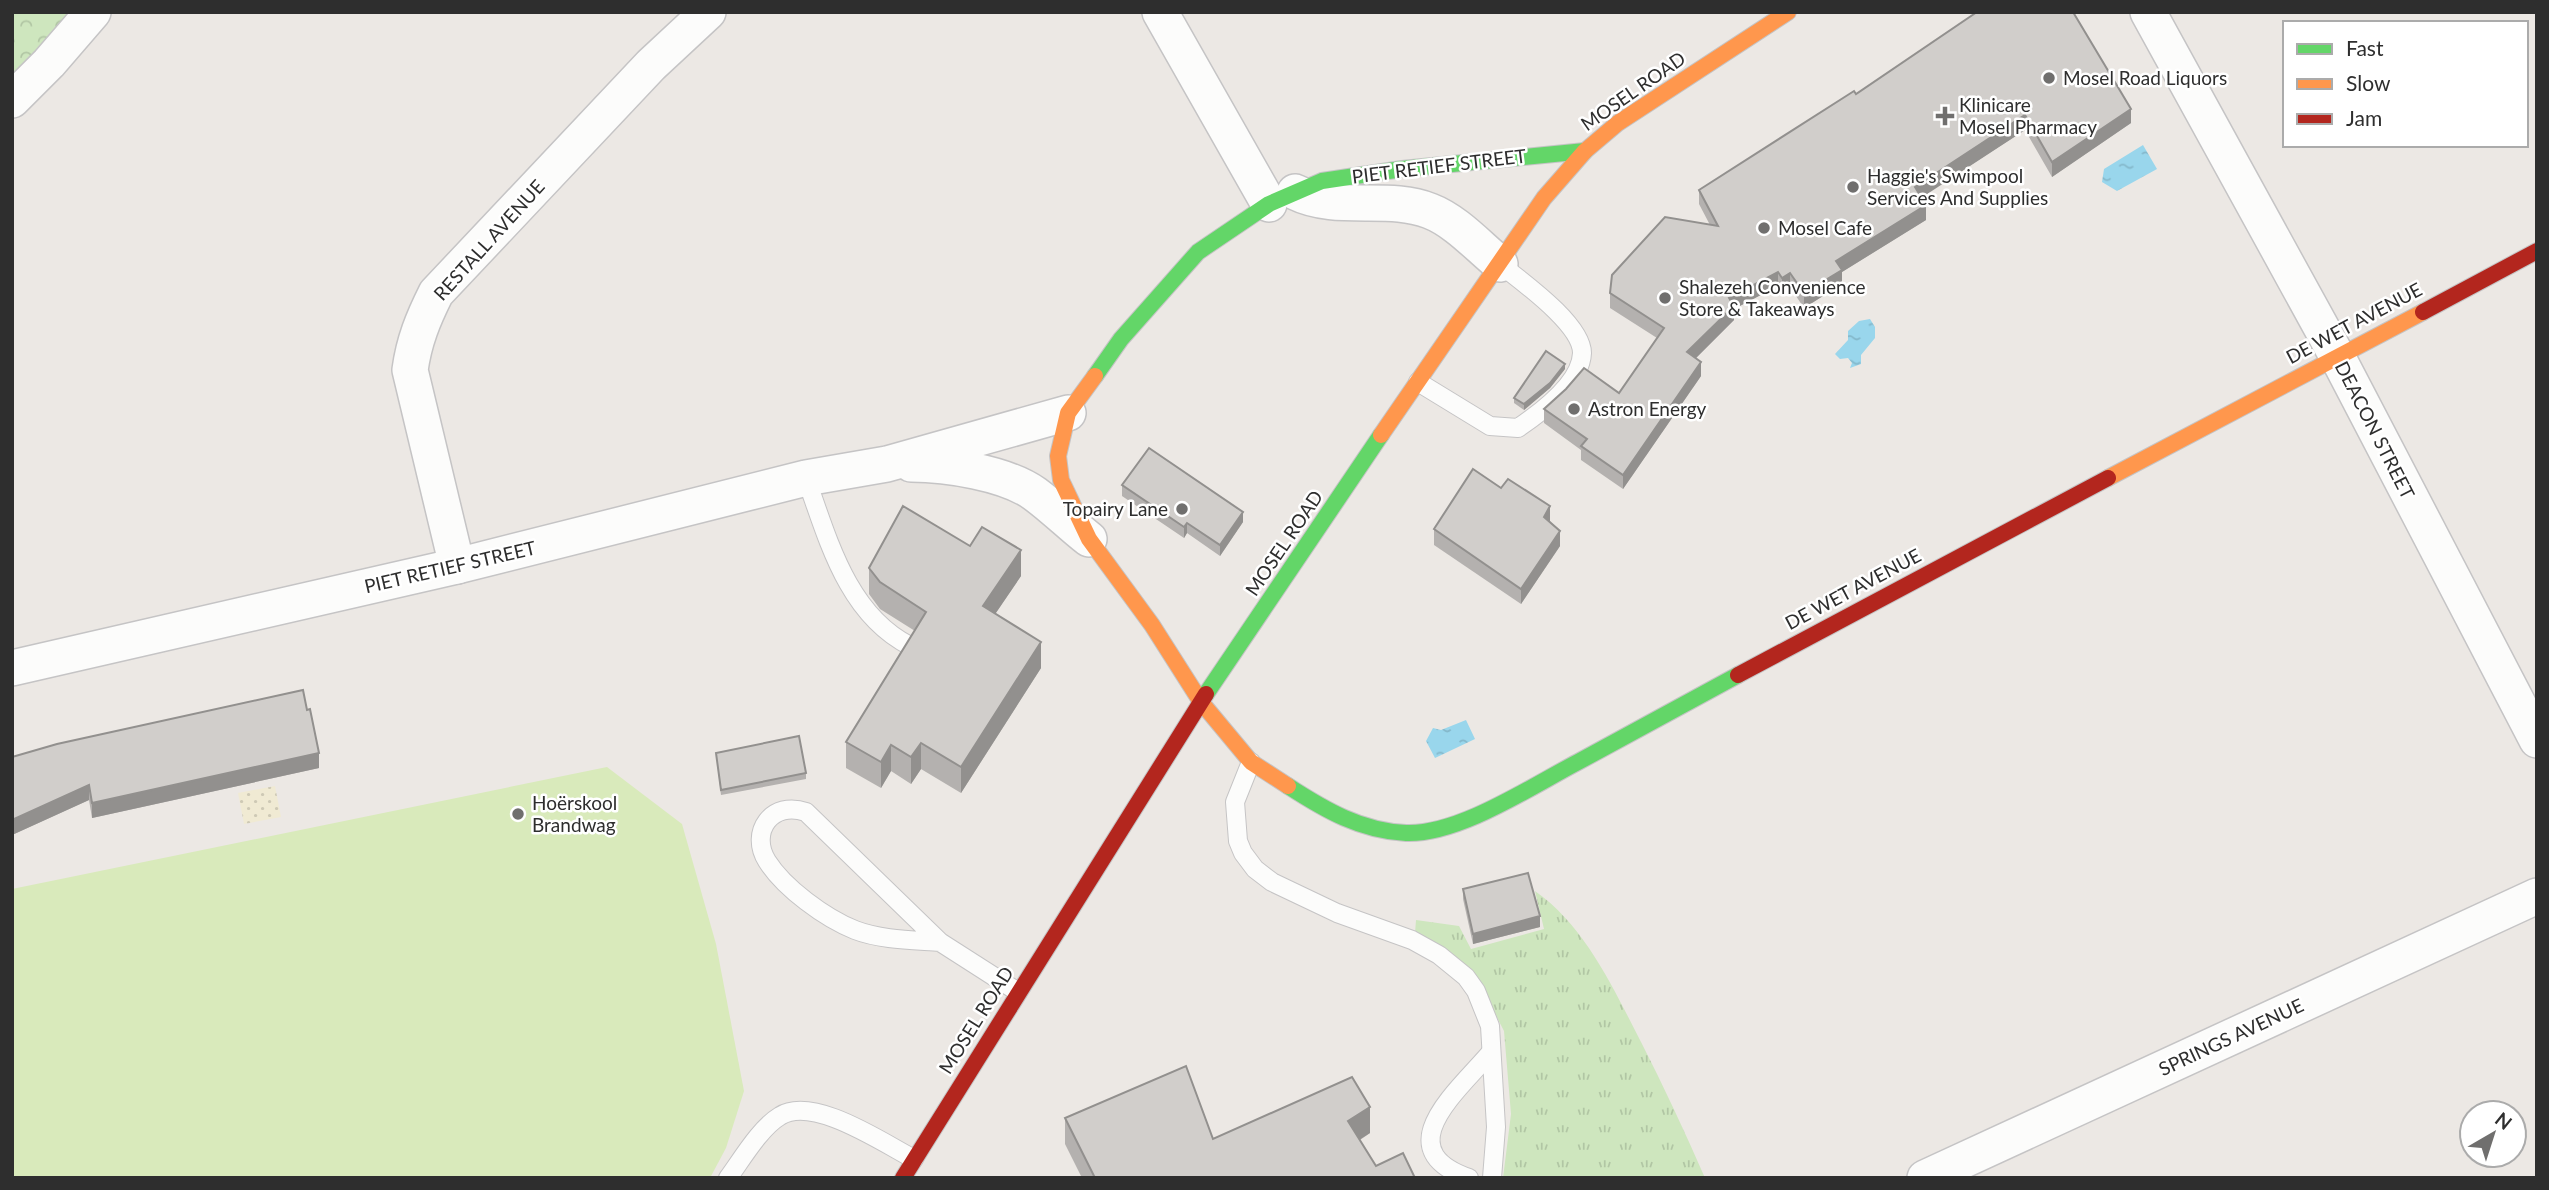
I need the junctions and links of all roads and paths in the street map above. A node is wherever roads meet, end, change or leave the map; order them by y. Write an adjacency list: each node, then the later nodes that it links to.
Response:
1 (93, 12): 6 (street)
2 (708, 12): 17 (street, RESTALL AVENUE)
3 (1160, 12): 8 (street)
4 (1788, 12): 7 (street, MOSEL ROAD)
5 (2148, 12): 11 (street, DEACON STREET)
6 (12, 100)
7 (1585, 151): 8 (street, PIET RETIEF STREET); 10 (street, MOSEL ROAD)
8 (1282, 198): 10 (street, PIET RETIEF STREET); 13 (street, PIET RETIEF STREET)
9 (2537, 251): 11 (street, DE WET AVENUE)
10 (1500, 264): 12 (street, MOSEL ROAD); 12 (lane)
11 (2337, 356): 21 (street, DEACON STREET); 22 (street, DE WET AVENUE)
12 (1418, 382): 20 (street, MOSEL ROAD)
13 (1068, 413): 14 (street, PIET RETIEF STREET); 16 (street, PIET RETIEF STREET)
14 (887, 464): 15 (street, PIET RETIEF STREET); 16 (street, PIET RETIEF STREET)
15 (806, 478): 17 (street, PIET RETIEF STREET); 18 (lane)
16 (1089, 540): 20 (street, PIET RETIEF STREET)
17 (457, 566): 19 (street, PIET RETIEF STREET)
18 (910, 646)
19 (12, 668)
20 (1201, 702): 22 (street, DE WET AVENUE); 25 (street, MOSEL ROAD)
21 (2537, 740)
22 (1251, 762): 26 (lane)
23 (2537, 896): 32 (street, SPRINGS AVENUE)
24 (940, 942): 24 (lane); 25 (lane)
25 (1018, 992): 27 (street, MOSEL ROAD)
26 (1491, 1052): 30 (lane); 31 (lane)
27 (914, 1159): 28 (lane); 29 (street, MOSEL ROAD)
28 (728, 1178)
29 (902, 1178)
30 (1469, 1178)
31 (1492, 1178)
32 (1925, 1178)

